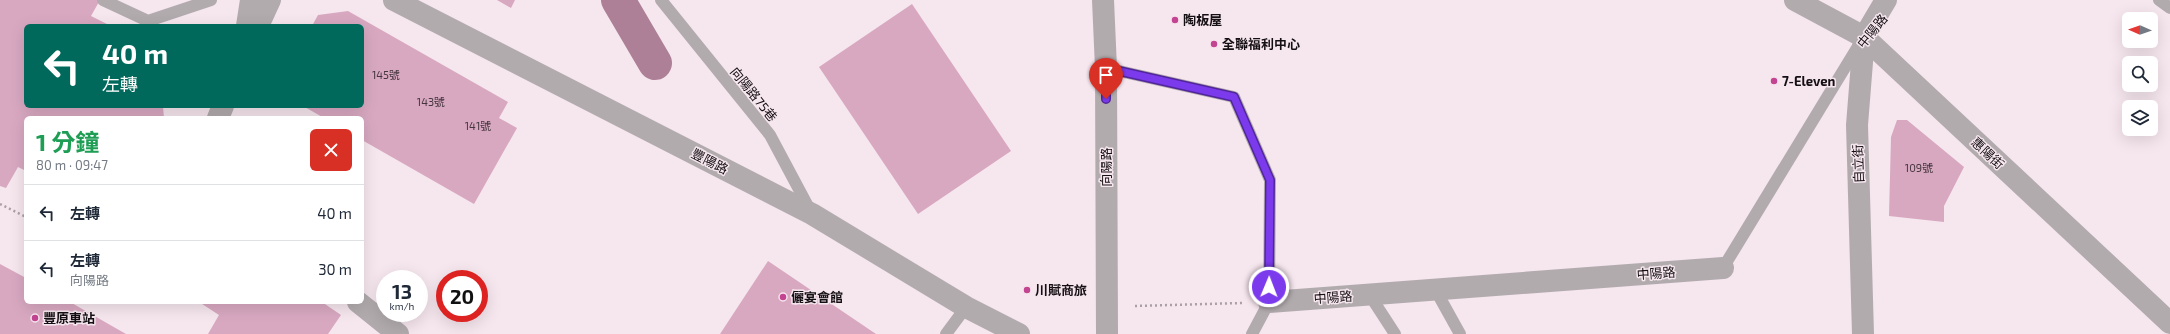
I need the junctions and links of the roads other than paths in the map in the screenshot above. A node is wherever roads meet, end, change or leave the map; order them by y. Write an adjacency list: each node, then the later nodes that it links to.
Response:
1 (103, 0): 2 (lane)
2 (211, 0)
3 (251, 0): 13 (street)
4 (270, 0): 14 (street)
5 (394, 0): 17 (street, 豐陽路)
6 (661, 0): 17 (lane, 向陽路75巷)
7 (1103, 0): 16 (street, 向陽路)
8 (1795, 0): 15 (street, 惠陽街)
9 (1886, 0): 15 (street, 自立街)
10 (1897, 0): 15 (street, 中陽路)
11 (2159, 0): 12 (lane)
12 (2170, 8)
13 (247, 24)
14 (259, 24)
15 (1864, 37): 18 (lane, 中陽路); 24 (street, 惠陽街); 32 (street, 自立街)
16 (1106, 68): 21 (lane); 28 (street, 向陽路)
17 (812, 214): 23 (street, 豐陽路)
18 (1723, 268): 19 (street, 中陽路)
19 (1435, 290): 20 (street, 中陽路); 31 (lane)
20 (1369, 294): 21 (street, 中陽路); 30 (lane)
21 (1269, 302): 29 (lane)
22 (360, 304): 25 (street)
23 (966, 307): 26 (lane); 27 (street, 豐陽路)
24 (2170, 323)
25 (398, 334)
26 (946, 334)
27 (1019, 334)
28 (1107, 334)
29 (1252, 334)
30 (1395, 334)
31 (1460, 334)
32 (1863, 334)

